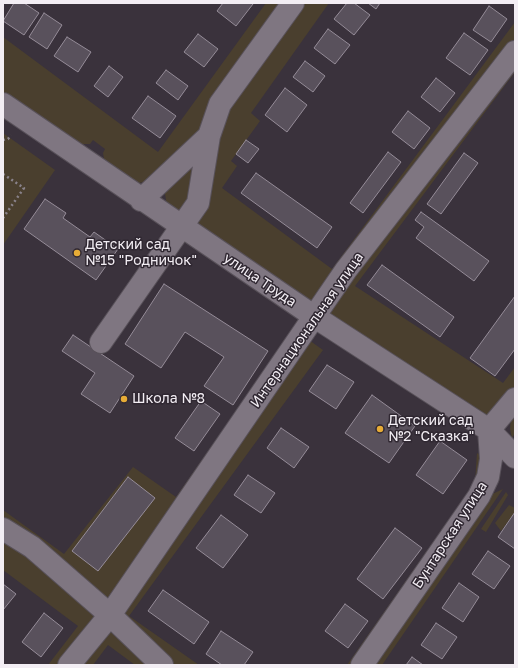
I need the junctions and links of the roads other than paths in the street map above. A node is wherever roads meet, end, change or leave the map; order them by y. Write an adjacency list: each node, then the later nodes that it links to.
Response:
1 (293, 3): 4 (street)
2 (515, 52): 7 (street, Интернациональная улица)
3 (3, 104): 5 (street, улица Труда)
4 (209, 136): 5 (street); 6 (street)
5 (141, 200): 6 (street, улица Труда)
6 (181, 227): 7 (street, улица Труда); 8 (street)
7 (316, 317): 10 (street, улица Труда); 13 (street, Интернациональная улица)
8 (101, 342)
9 (515, 399): 10 (street)
10 (489, 430): 11 (street, улица Труда); 16 (street, Бунтарская улица)
11 (515, 457)
12 (3, 529): 13 (street)
13 (110, 615): 14 (street, Интернациональная улица); 15 (street)
14 (69, 665)
15 (162, 665)
16 (362, 665)

